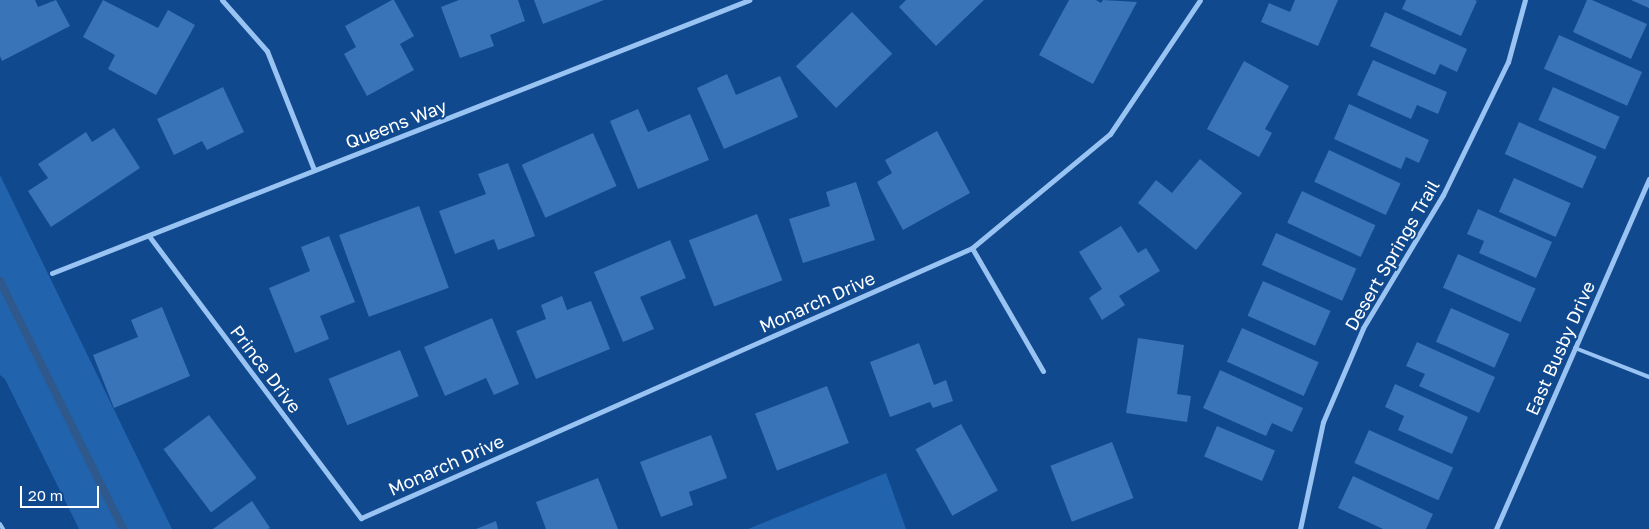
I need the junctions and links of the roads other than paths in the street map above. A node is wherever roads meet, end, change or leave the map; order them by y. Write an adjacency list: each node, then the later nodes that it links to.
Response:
1 (222, 0): 5 (street)
2 (749, 0): 5 (street, Queens Way)
3 (1200, 0): 8 (street, Monarch Drive)
4 (1524, 0): 16 (street, Desert Springs Trail)
5 (314, 170): 7 (street, Queens Way)
6 (1649, 179): 10 (street, East Busby Drive)
7 (149, 236): 9 (street, Queens Way); 13 (street, Prince Drive)
8 (972, 248): 11 (street); 13 (street, Monarch Drive)
9 (52, 273)
10 (1575, 348): 12 (lane); 17 (street, East Busby Drive)
11 (1043, 371)
12 (1649, 377)
13 (361, 518)
14 (0, 524): 15 (lane)
15 (3, 529)
16 (1300, 529)
17 (1496, 529)

